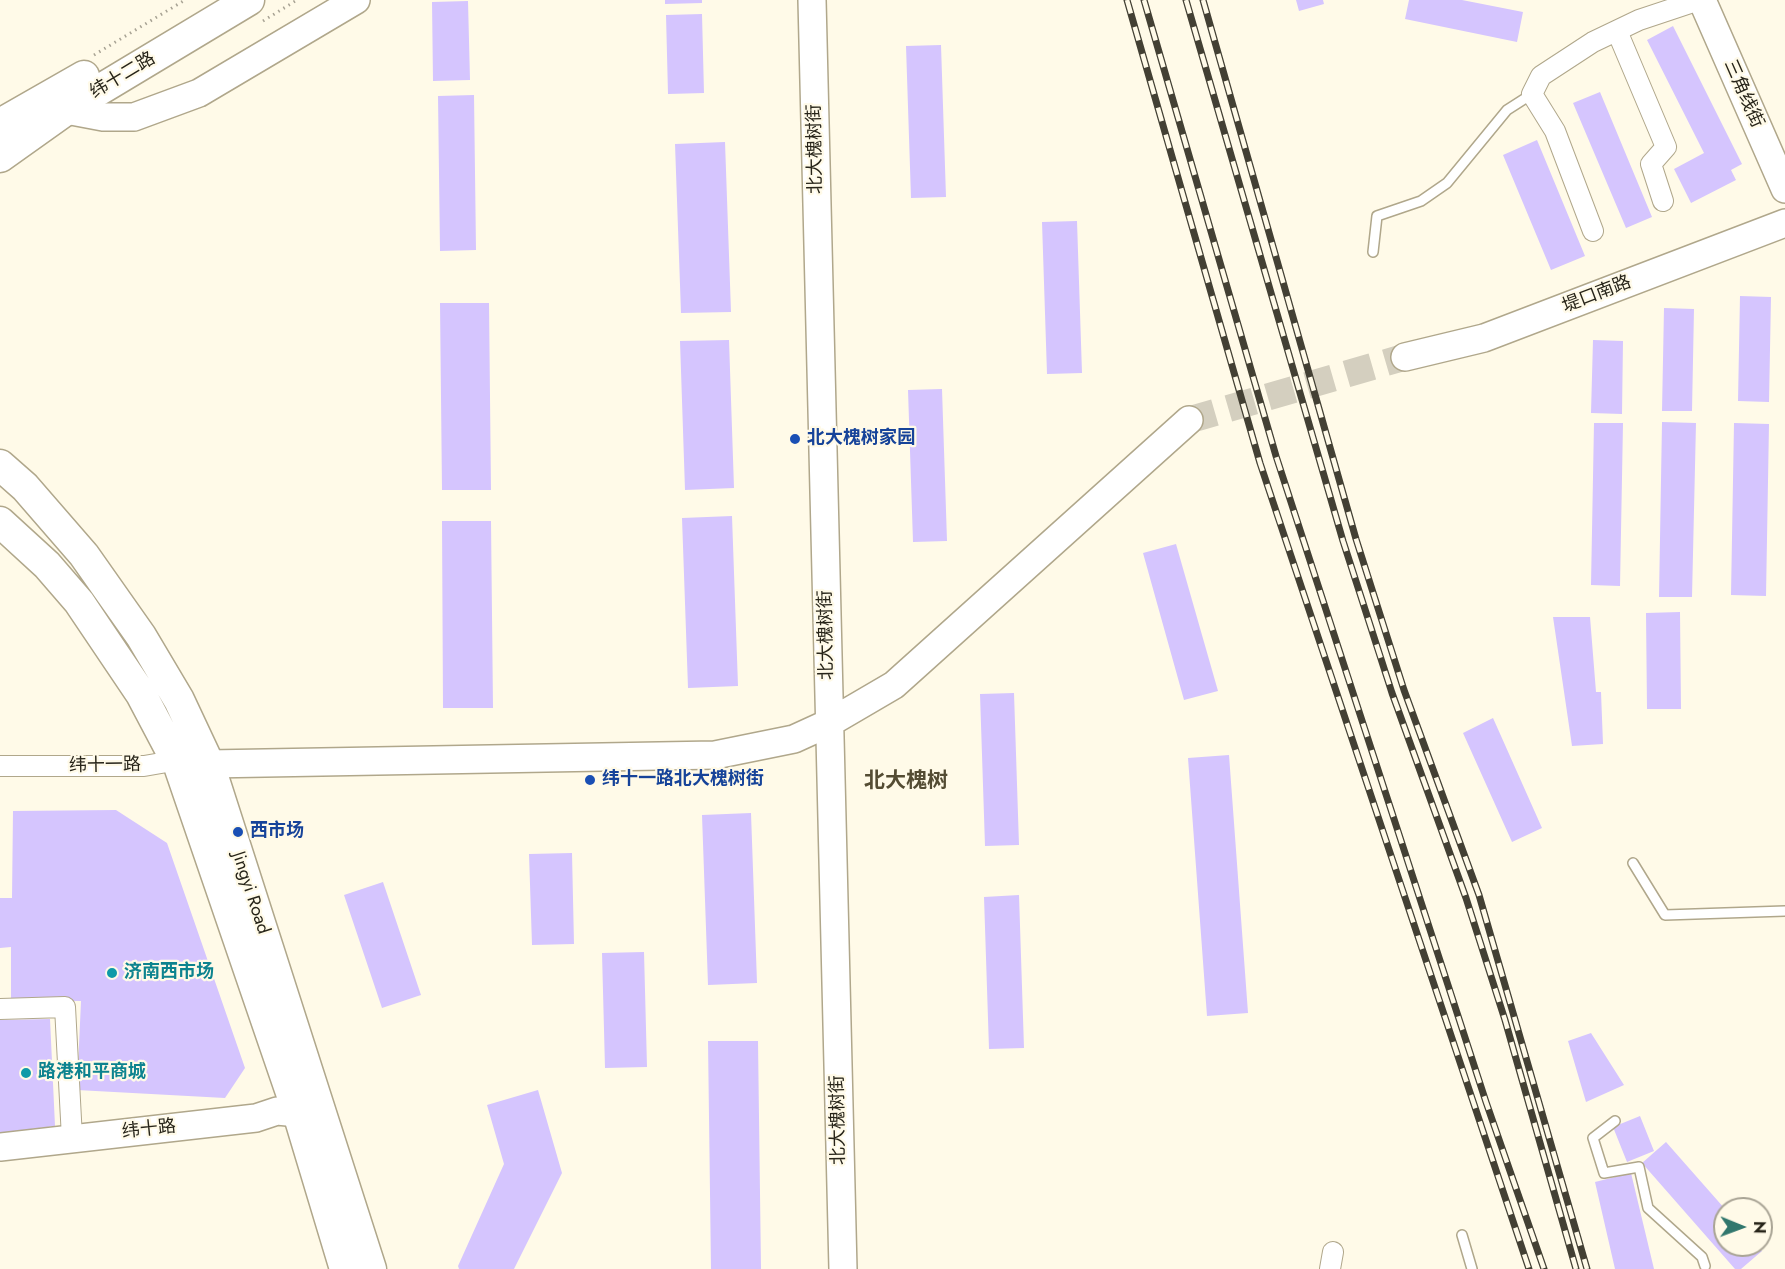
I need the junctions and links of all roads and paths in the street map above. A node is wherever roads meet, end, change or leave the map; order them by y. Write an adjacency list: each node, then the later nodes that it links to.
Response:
1 (213, 0): 9 (main road, 纬十二路)
2 (249, 0): 8 (main road, 纬十二路)
3 (356, 0): 8 (street)
4 (812, 0): 20 (street, 北大槐树街)
5 (1701, 0): 6 (street); 11 (street, 三角线街)
6 (1617, 31): 7 (street); 12 (street)
7 (1532, 94): 14 (street); 15 (lane)
8 (66, 111): 10 (main road, 纬十二路)
9 (0, 124)
10 (0, 157)
11 (1785, 189)
12 (1662, 201)
13 (1785, 223): 16 (street, 堤口南路)
14 (1593, 231)
15 (1373, 252)
16 (1405, 357)
17 (1189, 420): 20 (street)
18 (0, 465): 21 (main road, Jingyi Road)
19 (0, 522): 23 (main road, Jingyi Road)
20 (830, 723): 21 (street); 35 (street, 北大槐树街)
21 (209, 764): 23 (street, 纬十一路); 34 (main road, Jingyi Road)
22 (0, 766): 23 (street, 纬十一路)
23 (179, 766): 27 (main road, Jingyi Road)
24 (1633, 863): 25 (lane)
25 (1785, 911)
26 (0, 1009): 29 (street)
27 (298, 1113): 29 (street, 纬十路); 33 (main road, Jingyi Road)
28 (1615, 1120): 32 (lane)
29 (72, 1138): 30 (street, 纬十路)
30 (0, 1146)
31 (1462, 1235): 36 (lane)
32 (1702, 1268)
33 (345, 1269)
34 (371, 1269)
35 (843, 1269)
36 (1472, 1269)

